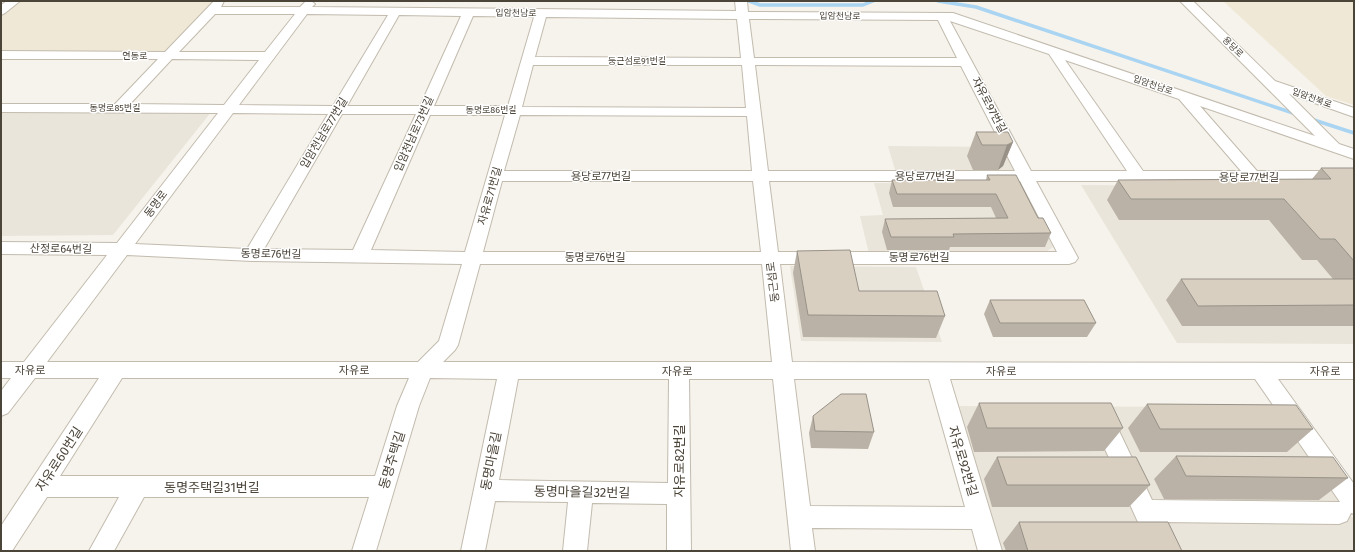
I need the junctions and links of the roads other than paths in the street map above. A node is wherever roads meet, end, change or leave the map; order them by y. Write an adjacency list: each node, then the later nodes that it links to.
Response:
1 (14, 1): 6 (street)
2 (1186, 1): 18 (street, 용당로)
3 (215, 6): 4 (street, 입암천남로); 13 (street)
4 (308, 6): 7 (street, 입암천남로); 14 (street, 동명로)
5 (742, 9): 9 (street, 입암천남로); 10 (street, 입암천남로); 16 (street, 둥근섬로)
6 (1, 11)
7 (396, 12): 8 (street, 입암천남로); 23 (street, 입암천남로77번길)
8 (469, 12): 9 (street, 입암천남로); 24 (street, 입암천남로73번길)
9 (541, 13): 15 (street, 자유로71번길)
10 (942, 17): 11 (street, 입암천남로); 17 (street, 자유로97번길)
11 (1053, 51): 19 (street, 입암천남로); 35 (street)
12 (1, 55): 13 (street, 연동로)
13 (168, 56): 14 (street, 연동로); 21 (street)
14 (269, 56): 22 (street, 동명로)
15 (528, 61): 16 (street, 둥근섬로91번길); 25 (street, 자유로71번길)
16 (747, 61): 17 (street, 둥근섬로91번길); 26 (street, 둥근섬로)
17 (966, 62): 34 (street, 자유로97번길)
18 (1275, 88): 27 (street, 입암천북로); 28 (street, 용당로)
19 (1183, 95): 28 (street, 입암천남로); 36 (street)
20 (1, 108): 21 (street, 동명로85번길)
21 (119, 108): 22 (street, 동명로85번길)
22 (229, 109): 23 (street, 동명로86번길); 38 (street, 동명로)
23 (338, 109): 24 (street, 동명로86번길); 39 (street, 입암천남로77번길)
24 (425, 110): 25 (street, 동명로86번길); 40 (street, 입암천남로73번길)
25 (515, 110): 26 (street, 동명로86번길); 31 (street, 자유로71번길)
26 (753, 112): 32 (street, 둥근섬로)
27 (1354, 113)
28 (1336, 148): 29 (street, 입암천남로); 30 (street)
29 (1354, 154)
30 (1354, 166)
31 (497, 176): 32 (street, 용당로77번길); 42 (street, 자유로71번길)
32 (761, 176): 34 (street, 용당로77번길); 41 (street, 둥근섬로)
33 (1354, 176): 36 (street, 용당로77번길)
34 (1027, 177): 35 (street, 용당로77번길); 43 (street, 자유로97번길)
35 (1139, 177): 36 (street, 용당로77번길)
36 (1254, 177)
37 (1, 248): 38 (street, 산정로64번길)
38 (121, 249): 39 (street, 동명로76번길); 45 (street, 동명로)
39 (252, 255): 40 (street, 동명로76번길)
40 (360, 256): 42 (street, 동명로76번길)
41 (770, 257): 42 (street, 동명로76번길); 43 (street, 동명로76번길); 50 (street, 둥근섬로)
42 (472, 258): 47 (street, 자유로71번길)
43 (1069, 258)
44 (1, 370): 45 (street, 자유로)
45 (29, 370): 46 (street, 자유로); 54 (street, 동명로)
46 (116, 370): 47 (street, 자유로); 56 (street, 자유로60번길)
47 (423, 370): 48 (street, 자유로); 58 (street, 동명주택길)
48 (509, 370): 49 (street, 자유로); 59 (street, 동명마을길)
49 (679, 371): 50 (street, 자유로); 61 (street, 자유로82번길)
50 (783, 371): 51 (street, 자유로); 64 (street, 둥근섬로)
51 (937, 371): 52 (street, 자유로); 65 (street, 자유로92번길)
52 (1260, 371): 53 (street, 자유로); 62 (street)
53 (1354, 371)
54 (1, 406)
55 (1097, 407): 63 (street)
56 (41, 486): 57 (street, 동명주택길31번길); 66 (street, 자유로60번길)
57 (137, 487): 58 (street, 동명주택길31번길); 67 (street)
58 (384, 487): 68 (street, 동명주택길)
59 (485, 490): 60 (street, 동명마을길32번길); 69 (street, 동명마을길)
60 (581, 492): 61 (street, 동명마을길32번길); 70 (street)
61 (679, 494): 71 (street, 자유로82번길)
62 (1347, 508): 63 (street)
63 (1145, 511): 74 (street)
64 (800, 517): 65 (street); 72 (street, 둥근섬로)
65 (980, 518): 73 (street, 자유로92번길)
66 (1, 547)
67 (101, 551)
68 (364, 551)
69 (473, 551)
70 (574, 551)
71 (679, 551)
72 (803, 551)
73 (990, 551)
74 (1163, 551)

